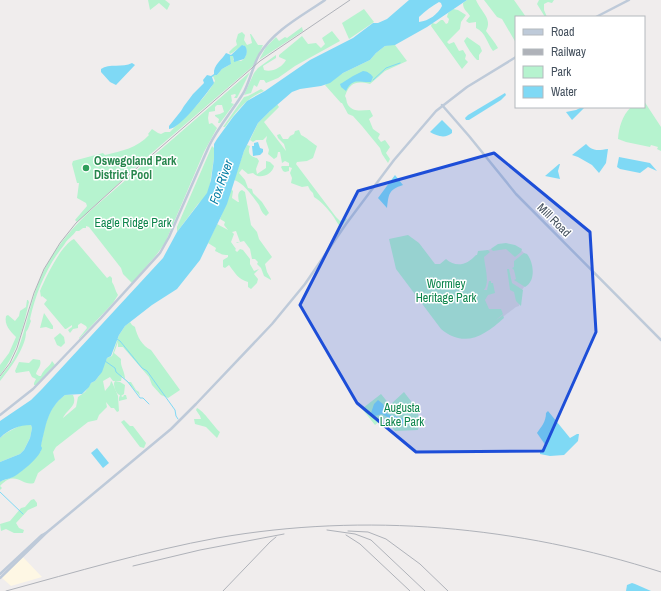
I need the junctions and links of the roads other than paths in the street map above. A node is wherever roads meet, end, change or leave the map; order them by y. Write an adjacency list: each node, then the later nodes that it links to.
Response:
1 (325, 0): 7 (street)
2 (630, 0): 3 (street)
3 (598, 16)
4 (515, 58): 5 (street)
5 (442, 105): 6 (street, Mill Road); 8 (street)
6 (661, 340)
7 (0, 415)
8 (46, 533): 9 (street); 10 (street)
9 (0, 574)
10 (0, 578)

